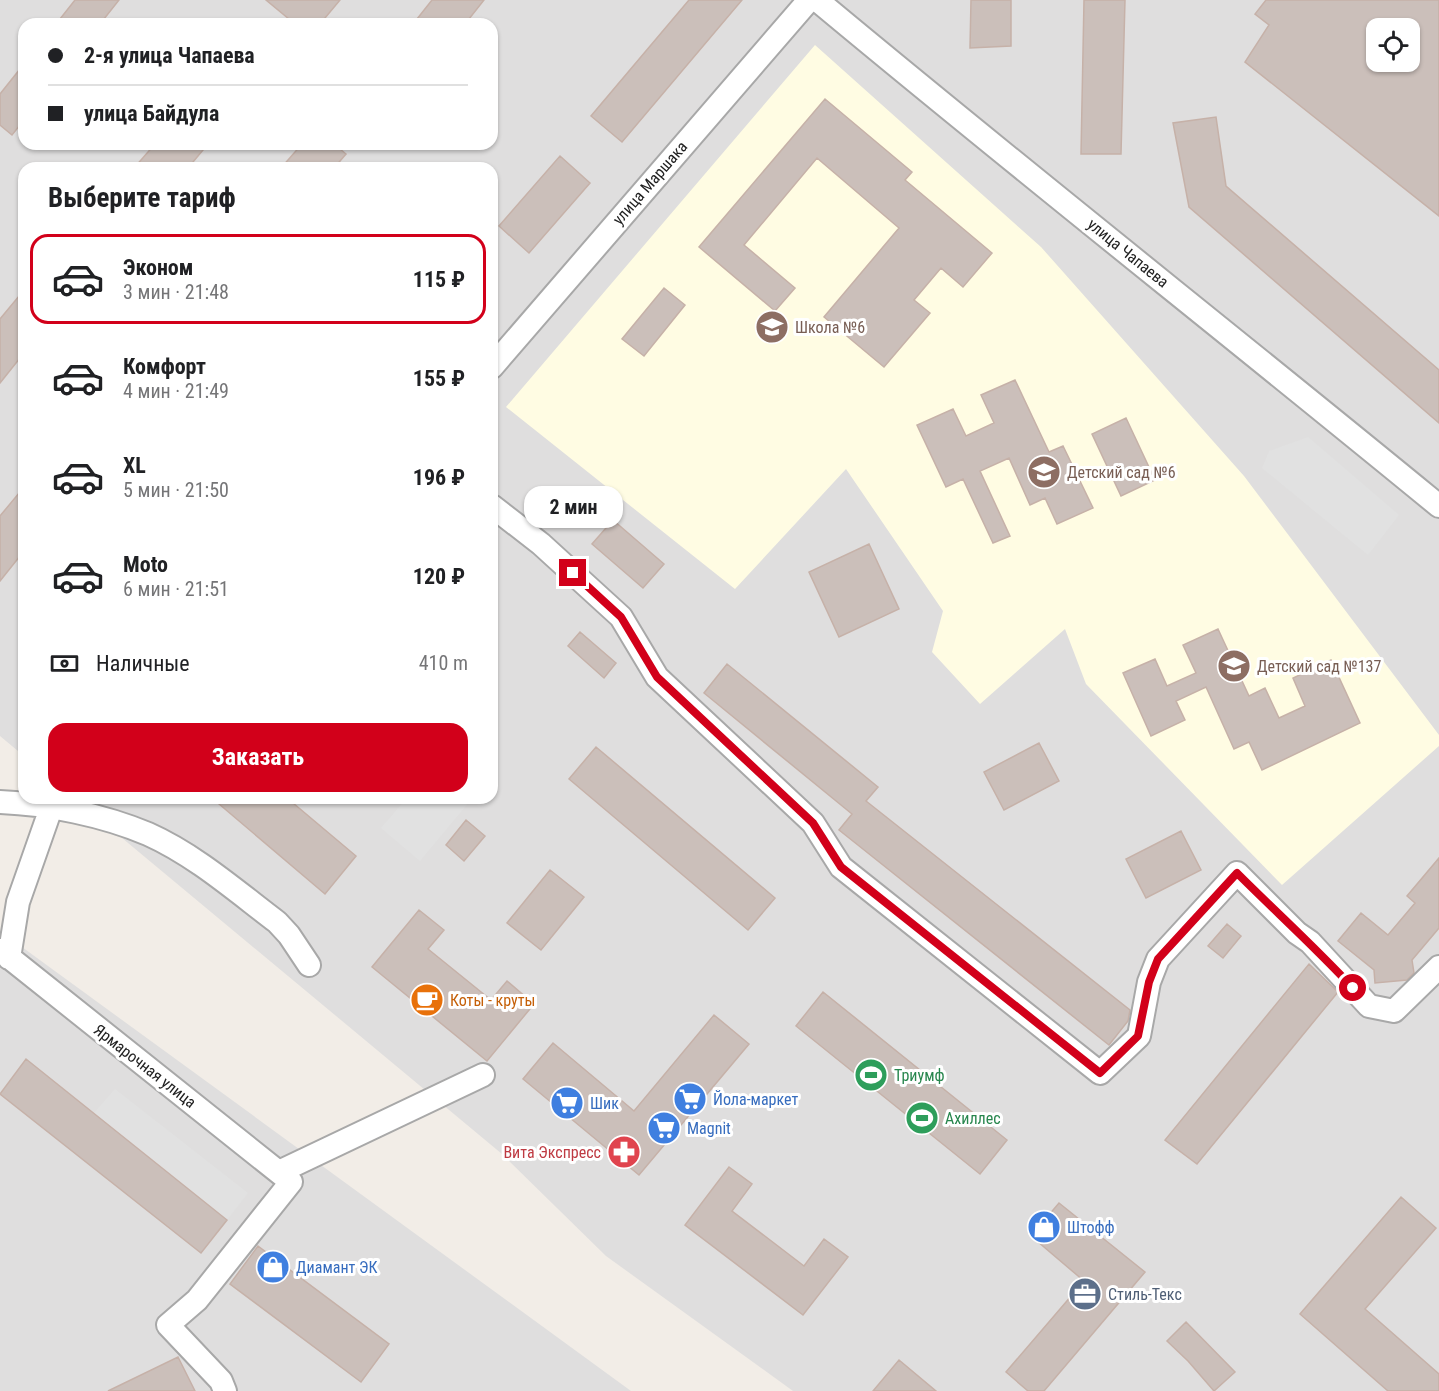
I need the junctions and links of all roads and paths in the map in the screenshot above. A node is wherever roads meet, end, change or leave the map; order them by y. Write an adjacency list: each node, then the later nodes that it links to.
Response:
1 (809, 0): 3 (street, улица Маршака)
2 (817, 0): 4 (street, улица Чапаева)
3 (498, 360)
4 (1439, 506)
5 (498, 511): 10 (street)
6 (0, 802): 7 (street)
7 (51, 808): 8 (street); 9 (street)
8 (5, 954): 12 (street, Ярмарочная улица)
9 (309, 966)
10 (1439, 967)
11 (483, 1075): 12 (street)
12 (285, 1177): 13 (street)
13 (225, 1391)

